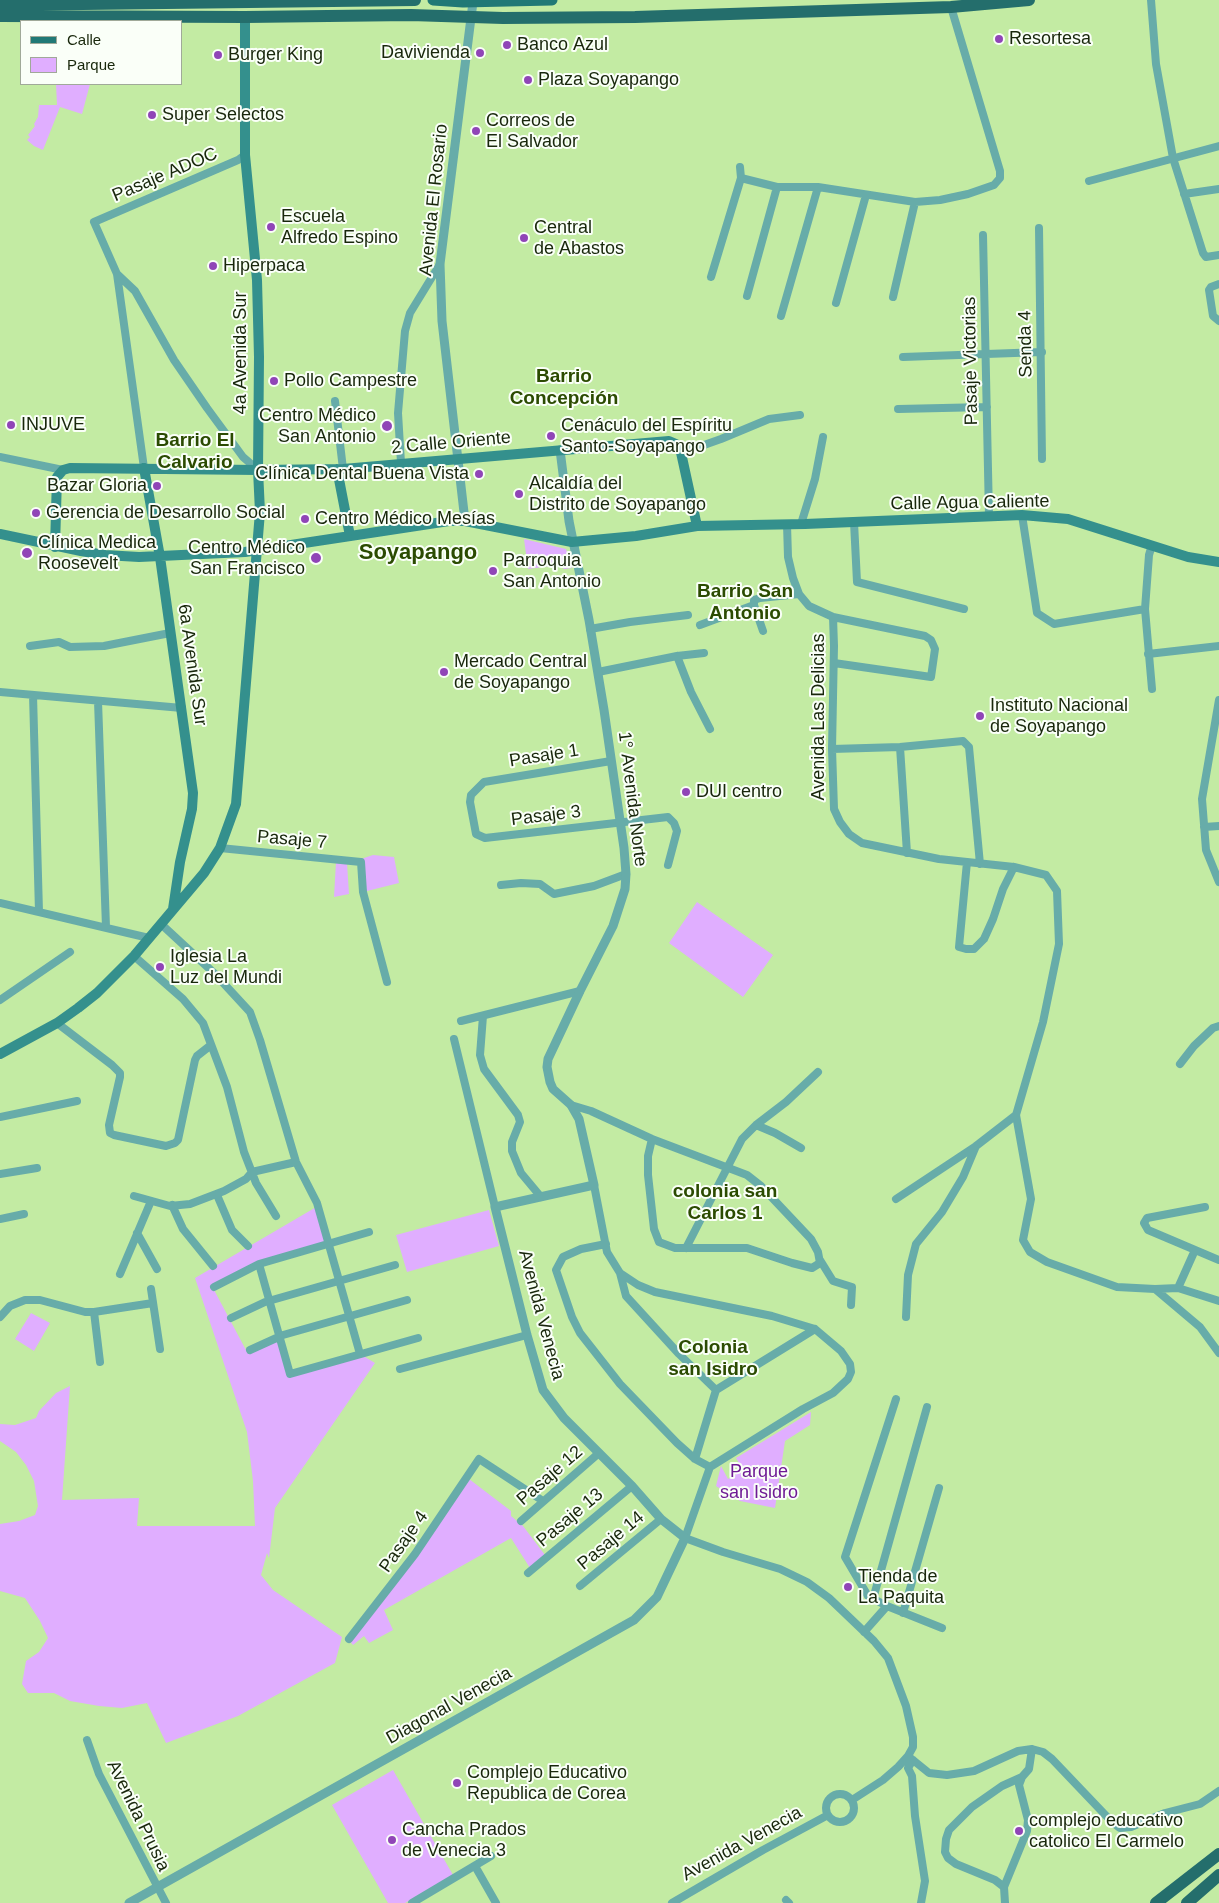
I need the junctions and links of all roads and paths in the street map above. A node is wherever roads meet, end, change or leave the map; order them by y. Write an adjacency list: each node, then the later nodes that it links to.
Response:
1 (407, 0): 2 (highway); 8 (highway)
2 (415, 0)
3 (433, 0): 9 (main road)
4 (552, 0): 9 (main road)
5 (966, 0): 15 (main road)
6 (1029, 0): 11 (highway)
7 (1151, 0): 19 (street)
8 (156, 2): 10 (highway)
9 (473, 2): 14 (street, Avenida El Rosario)
10 (7, 7): 12 (highway); 13 (highway); 16 (highway)
11 (951, 7): 15 (highway); 28 (street)
12 (0, 16)
13 (245, 17): 14 (highway); 18 (main road, 4a Avenida Sur)
14 (471, 17): 15 (highway); 33 (street, Avenida El Rosario)
15 (503, 18)
16 (0, 20)
17 (1219, 146): 19 (street)
18 (245, 155): 29 (street, Pasaje ADOC); 58 (main road, 4a Avenida Sur)
19 (1173, 158): 22 (street); 27 (street)
20 (740, 167): 21 (street)
21 (741, 178): 23 (street); 35 (street)
22 (1089, 181)
23 (776, 187): 24 (street); 37 (street)
24 (818, 187): 26 (street); 40 (street)
25 (1219, 189): 27 (street)
26 (866, 194): 28 (street); 39 (street)
27 (1184, 194): 32 (street)
28 (915, 202): 38 (street)
29 (95, 221): 34 (street, 6a Avenida Sur)
30 (1039, 228): 42 (street, Senda 4)
31 (983, 235): 43 (street, Pasaje Victorias)
32 (1219, 255)
33 (440, 264): 53 (street, Avenida El Rosario); 55 (street)
34 (117, 274): 56 (street, 6a Avenida Sur); 58 (street)
35 (711, 277)
36 (1219, 284): 41 (street)
37 (746, 296)
38 (892, 297)
39 (836, 303)
40 (780, 316)
41 (1219, 321)
42 (1042, 352): 43 (street); 54 (street, Senda 4)
43 (986, 354): 44 (street); 46 (street, Pasaje Victorias)
44 (903, 357)
45 (335, 401): 57 (street)
46 (987, 407): 47 (street); 61 (street, Pasaje Victorias)
47 (898, 409)
48 (800, 415): 50 (street)
49 (823, 437): 65 (street)
50 (680, 448): 51 (main road, 2 Calle Oriente); 66 (main road)
51 (560, 450): 53 (main road, 2 Calle Oriente); 69 (street, 1° Avenida Norte)
52 (0, 457): 59 (street)
53 (457, 458): 55 (main road, 2 Calle Oriente); 62 (street, Avenida El Rosario)
54 (1042, 459)
55 (401, 463): 57 (main road, 2 Calle Oriente)
56 (144, 468): 58 (main road, 2 Calle Oriente); 59 (main road, 2 Calle Oriente); 73 (main road, 6a Avenida Sur)
57 (340, 469): 58 (main road, 2 Calle Oriente); 68 (main road)
58 (258, 470): 72 (main road, 4a Avenida Sur)
59 (60, 473): 71 (main road)
60 (1022, 515): 61 (main road, Calle Agua Caliente); 70 (main road, Calle Agua Caliente); 78 (street)
61 (989, 516): 63 (main road, Calle Agua Caliente)
62 (465, 521): 68 (main road, Calle Agua Caliente); 69 (main road, Calle Agua Caliente)
63 (854, 522): 65 (main road, Calle Agua Caliente); 77 (street)
64 (786, 524): 65 (main road, Calle Agua Caliente); 66 (main road, Calle Agua Caliente); 75 (street)
65 (803, 524)
66 (697, 526): 69 (main road, Calle Agua Caliente)
67 (0, 534): 71 (main road, Calle Agua Caliente)
68 (350, 536): 72 (main road, Calle Agua Caliente)
69 (572, 542): 82 (street, 1° Avenida Norte)
70 (1152, 545): 74 (main road, Calle Agua Caliente); 78 (street)
71 (55, 547): 73 (main road, Calle Agua Caliente)
72 (257, 550): 73 (main road, Calle Agua Caliente); 106 (main road, 4a Avenida Sur)
73 (160, 557): 84 (main road, 6a Avenida Sur)
74 (1219, 562)
75 (798, 594): 76 (street); 80 (street, Avenida Las Delicias)
76 (754, 605): 81 (street); 83 (street)
77 (964, 609)
78 (1145, 609): 88 (street)
79 (688, 615): 82 (street)
80 (833, 617): 90 (street, Avenida Las Delicias); 90 (street)
81 (700, 625)
82 (590, 629): 91 (street, 1° Avenida Norte)
83 (763, 630)
84 (170, 633): 85 (street); 97 (main road, 6a Avenida Sur)
85 (30, 646)
86 (1219, 646): 88 (street)
87 (704, 653): 89 (street)
88 (1148, 654): 92 (street)
89 (678, 656): 91 (street); 98 (street)
90 (834, 663): 100 (street, Avenida Las Delicias)
91 (598, 672): 101 (street, 1° Avenida Norte)
92 (1152, 689)
93 (0, 692): 94 (street)
94 (33, 695): 96 (street); 119 (street)
95 (1219, 700): 104 (street)
96 (98, 701): 97 (street); 121 (street)
97 (182, 708): 112 (main road, 6a Avenida Sur)
98 (710, 729)
99 (900, 747): 100 (street); 107 (street); 109 (street)
100 (832, 749): 107 (street, Avenida Las Delicias)
101 (611, 761): 102 (street, 1° Avenida Norte); 105 (street, Pasaje 1)
102 (620, 822): 105 (street, Pasaje 3); 110 (street, Pasaje 3); 114 (street, 1° Avenida Norte)
103 (1219, 826): 104 (street)
104 (1204, 827): 115 (street)
105 (476, 834)
106 (220, 848): 113 (main road, 4a Avenida Sur); 125 (street, Pasaje 7)
107 (907, 853): 108 (street, Avenida Las Delicias)
108 (967, 862): 109 (street, Avenida Las Delicias); 111 (street)
109 (980, 864): 111 (street, Avenida Las Delicias)
110 (668, 865)
111 (1014, 867): 139 (street, Avenida Las Delicias)
112 (180, 869): 113 (main road); 118 (main road, 6a Avenida Sur)
113 (204, 873): 118 (main road, 4a Avenida Sur)
114 (626, 874): 116 (street); 126 (street, 1° Avenida Norte)
115 (1219, 882)
116 (500, 885)
117 (0, 903): 119 (street)
118 (173, 910): 120 (main road, 4a Avenida Sur)
119 (39, 912): 121 (street)
120 (161, 924): 122 (main road, 4a Avenida Sur); 145 (street)
121 (106, 927): 122 (street)
122 (150, 938): 124 (main road, 4a Avenida Sur)
123 (70, 952): 127 (street)
124 (134, 956): 130 (main road, 4a Avenida Sur); 133 (street)
125 (387, 982)
126 (580, 991): 128 (street); 138 (street, 1° Avenida Norte)
127 (0, 1000)
128 (483, 1016): 129 (street); 153 (street)
129 (460, 1021)
130 (57, 1023): 133 (street); 134 (main road, 4a Avenida Sur)
131 (1219, 1026): 135 (street)
132 (454, 1040): 157 (street)
133 (211, 1044): 148 (street)
134 (0, 1054)
135 (1180, 1064)
136 (818, 1072): 141 (street)
137 (77, 1101): 140 (street)
138 (571, 1105): 142 (street); 150 (street, 1° Avenida Norte)
139 (1016, 1115): 143 (street); 180 (street)
140 (0, 1117)
141 (756, 1125): 144 (street); 147 (street)
142 (652, 1139): 147 (street); 167 (street)
143 (976, 1146): 154 (street); 190 (street)
144 (801, 1148)
145 (296, 1162): 148 (street); 164 (street)
146 (37, 1168): 149 (street)
147 (726, 1168): 167 (street); 169 (street)
148 (252, 1172): 151 (street); 160 (street)
149 (0, 1174)
150 (594, 1185): 153 (street); 165 (street)
151 (217, 1195): 156 (street); 166 (street)
152 (134, 1196): 155 (street)
153 (541, 1197): 157 (street)
154 (896, 1199)
155 (151, 1201): 156 (street); 163 (street)
156 (172, 1205): 173 (street)
157 (495, 1207): 193 (street, Avenida Venecia)
158 (1206, 1207): 168 (street)
159 (24, 1214): 161 (street)
160 (276, 1216)
161 (0, 1219)
162 (370, 1232): 164 (street)
163 (137, 1233): 174 (street); 176 (street)
164 (328, 1244): 171 (street); 177 (street)
165 (606, 1244): 175 (street); 206 (street)
166 (248, 1246)
167 (686, 1248): 169 (street)
168 (1194, 1250): 170 (street); 179 (street)
169 (819, 1259): 186 (street)
170 (1219, 1260)
171 (259, 1264): 178 (street); 182 (street)
172 (395, 1265): 177 (street)
173 (213, 1266)
174 (157, 1269)
175 (620, 1273): 192 (street); 202 (street)
176 (120, 1274)
177 (339, 1280): 182 (street); 188 (street)
178 (214, 1287)
179 (1178, 1288): 180 (street); 184 (street)
180 (1155, 1289): 198 (street)
181 (151, 1290): 185 (street)
182 (269, 1300): 191 (street); 194 (street)
183 (407, 1300): 188 (street)
184 (1219, 1301)
185 (153, 1304): 187 (street); 196 (street)
186 (851, 1305)
187 (94, 1312): 189 (street); 200 (street)
188 (349, 1316): 194 (street); 199 (street)
189 (0, 1317)
190 (906, 1317)
191 (231, 1318)
192 (815, 1329): 202 (street); 207 (street)
193 (527, 1335): 201 (street); 205 (street, Avenida Venecia)
194 (280, 1336): 197 (street); 199 (street)
195 (418, 1338): 199 (street)
196 (160, 1349)
197 (250, 1350)
198 (1219, 1353)
199 (360, 1354)
200 (100, 1362)
201 (400, 1369)
202 (716, 1390): 206 (street)
203 (896, 1399): 216 (street)
204 (927, 1406): 216 (street)
205 (599, 1453): 208 (street, Avenida Venecia); 210 (street, Pasaje 12)
206 (695, 1460): 207 (street)
207 (710, 1468): 213 (street, Diagonal Venecia)
208 (632, 1486): 211 (street, Avenida Venecia); 214 (street, Pasaje 13)
209 (940, 1488): 218 (street)
210 (543, 1501): 212 (street, Pasaje 12); 221 (street, Pasaje 4)
211 (661, 1519): 213 (street, Avenida Venecia); 215 (street, Pasaje 14)
212 (521, 1522)
213 (685, 1538): 220 (street); 234 (street, Diagonal Venecia)
214 (528, 1573)
215 (580, 1586)
216 (873, 1599): 217 (street)
217 (887, 1606): 218 (street); 220 (street)
218 (903, 1612): 219 (street)
219 (942, 1628)
220 (864, 1632): 224 (street)
221 (349, 1639)
222 (87, 1740): 234 (street, Avenida Prusia)
223 (1032, 1749): 224 (street); 225 (street); 226 (street)
224 (911, 1758): 227 (street); 242 (street)
225 (1022, 1777): 233 (street); 233 (street)
226 (1219, 1791)
227 (852, 1800): 228 (street); 228 (street)
228 (828, 1815): 241 (street, Avenida Venecia)
229 (1219, 1854): 244 (highway)
230 (492, 1856): 231 (street)
231 (475, 1866): 235 (street); 240 (street)
232 (1219, 1875): 245 (highway)
233 (1004, 1887): 243 (street)
234 (157, 1888): 236 (street, Diagonal Venecia); 237 (street, Avenida Prusia)
235 (427, 1894): 238 (street); 239 (street)
236 (129, 1903)
237 (166, 1903)
238 (412, 1903)
239 (432, 1903)
240 (496, 1903)
241 (672, 1903)
242 (921, 1903)
243 (1005, 1903)
244 (1156, 1903)
245 (1187, 1903)

